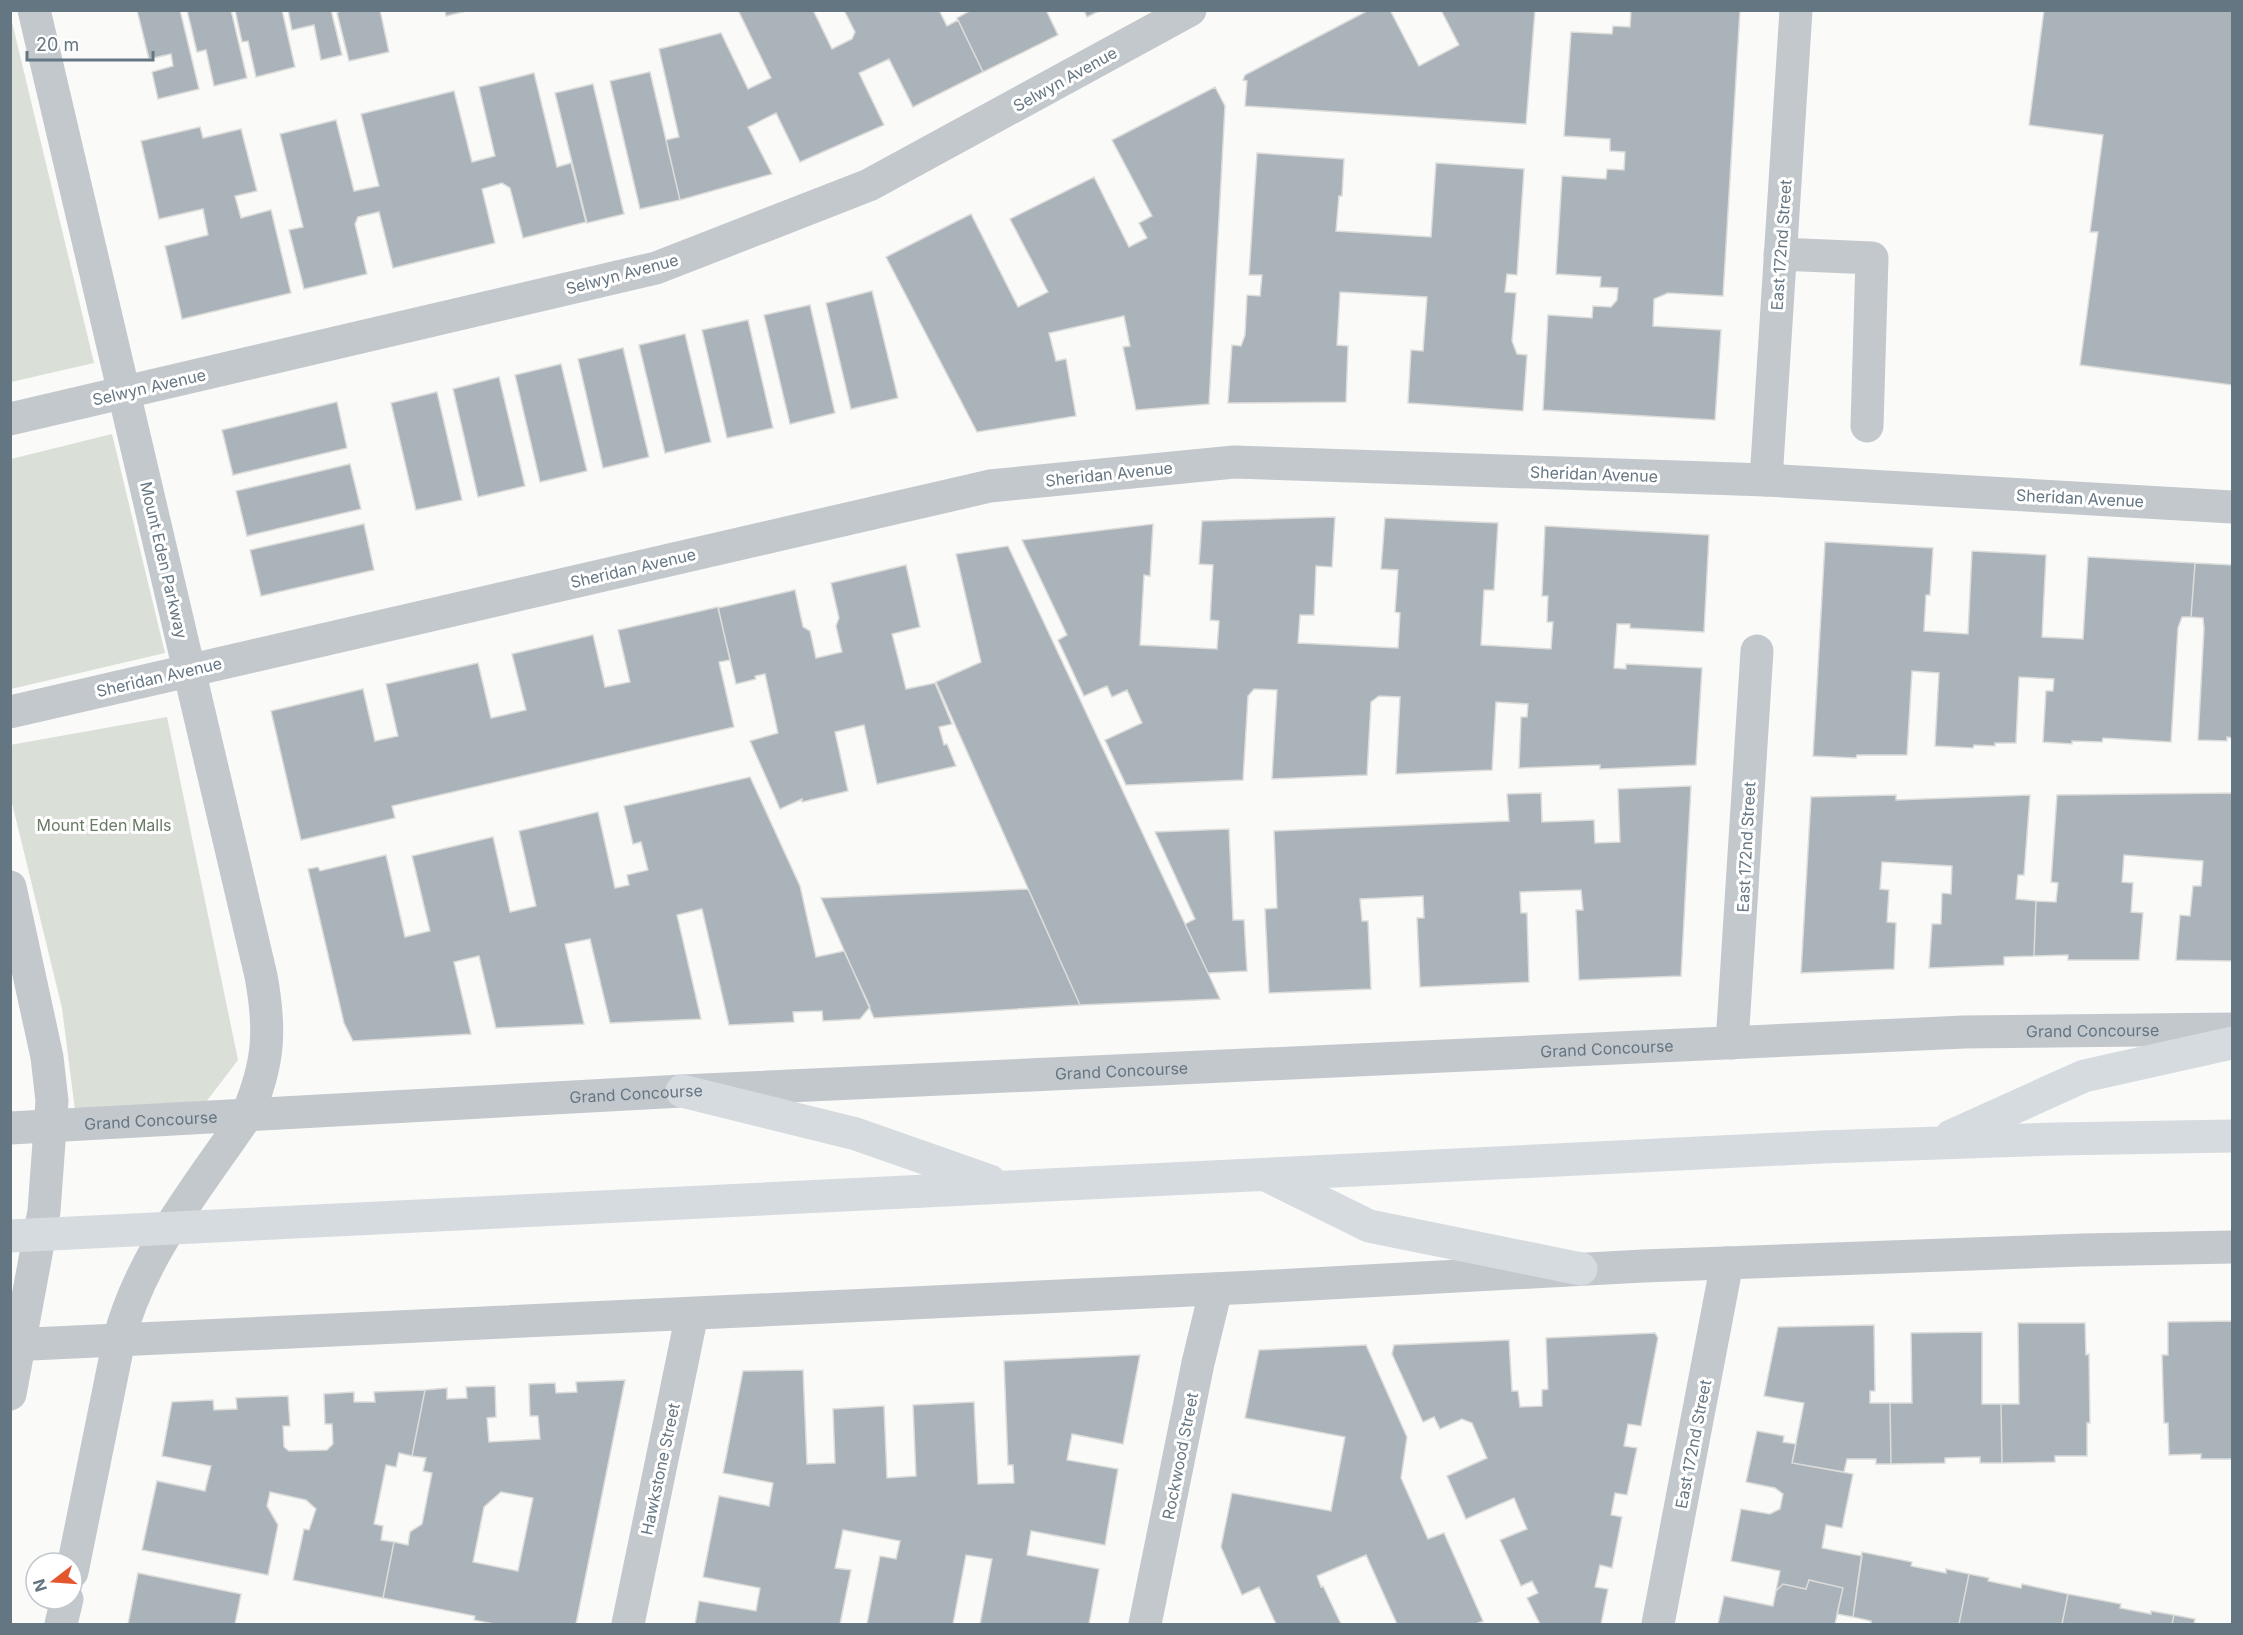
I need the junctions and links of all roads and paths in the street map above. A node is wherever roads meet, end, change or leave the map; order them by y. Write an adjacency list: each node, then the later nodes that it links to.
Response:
1 (34, 10): 5 (street, Mount Eden Parkway)
2 (1190, 10): 5 (street, Selwyn Avenue)
3 (1796, 10): 4 (street, East 172nd Street)
4 (1780, 254): 7 (street); 8 (street, East 172nd Street)
5 (125, 393): 6 (street, Selwyn Avenue); 11 (street, Mount Eden Parkway)
6 (10, 419)
7 (1866, 426)
8 (1766, 480): 9 (street, Sheridan Avenue); 11 (street, Sheridan Avenue)
9 (2232, 507)
10 (1757, 651): 15 (street, East 172nd Street)
11 (190, 670): 12 (street, Sheridan Avenue); 18 (street, Mount Eden Parkway)
12 (10, 712)
13 (10, 887): 19 (street)
14 (2232, 1029): 15 (street, Grand Concourse)
15 (1732, 1043): 17 (street, Grand Concourse)
16 (2232, 1043): 22 (main road)
17 (682, 1091): 18 (street, Grand Concourse); 24 (main road)
18 (247, 1115): 19 (street, Grand Concourse); 25 (street, Mount Eden Parkway)
19 (51, 1126): 20 (street, Grand Concourse); 26 (street)
20 (10, 1128)
21 (2232, 1136): 22 (main road)
22 (1935, 1143): 23 (main road)
23 (1266, 1176): 24 (main road); 29 (main road)
24 (1006, 1187): 25 (main road)
25 (170, 1229): 26 (main road); 32 (street, Mount Eden Parkway)
26 (25, 1235): 33 (street)
27 (2232, 1247): 28 (street)
28 (1727, 1263): 29 (street); 38 (street, East 172nd Street)
29 (1581, 1269): 30 (street)
30 (1216, 1289): 31 (street); 37 (street, Rockwood Street)
31 (692, 1314): 32 (street); 36 (street, Hawkstone Street)
32 (119, 1340): 33 (street); 35 (street, Mount Eden Parkway)
33 (15, 1345): 34 (street)
34 (10, 1394)
35 (76, 1551)
36 (628, 1624)
37 (1145, 1624)
38 (1658, 1624)

